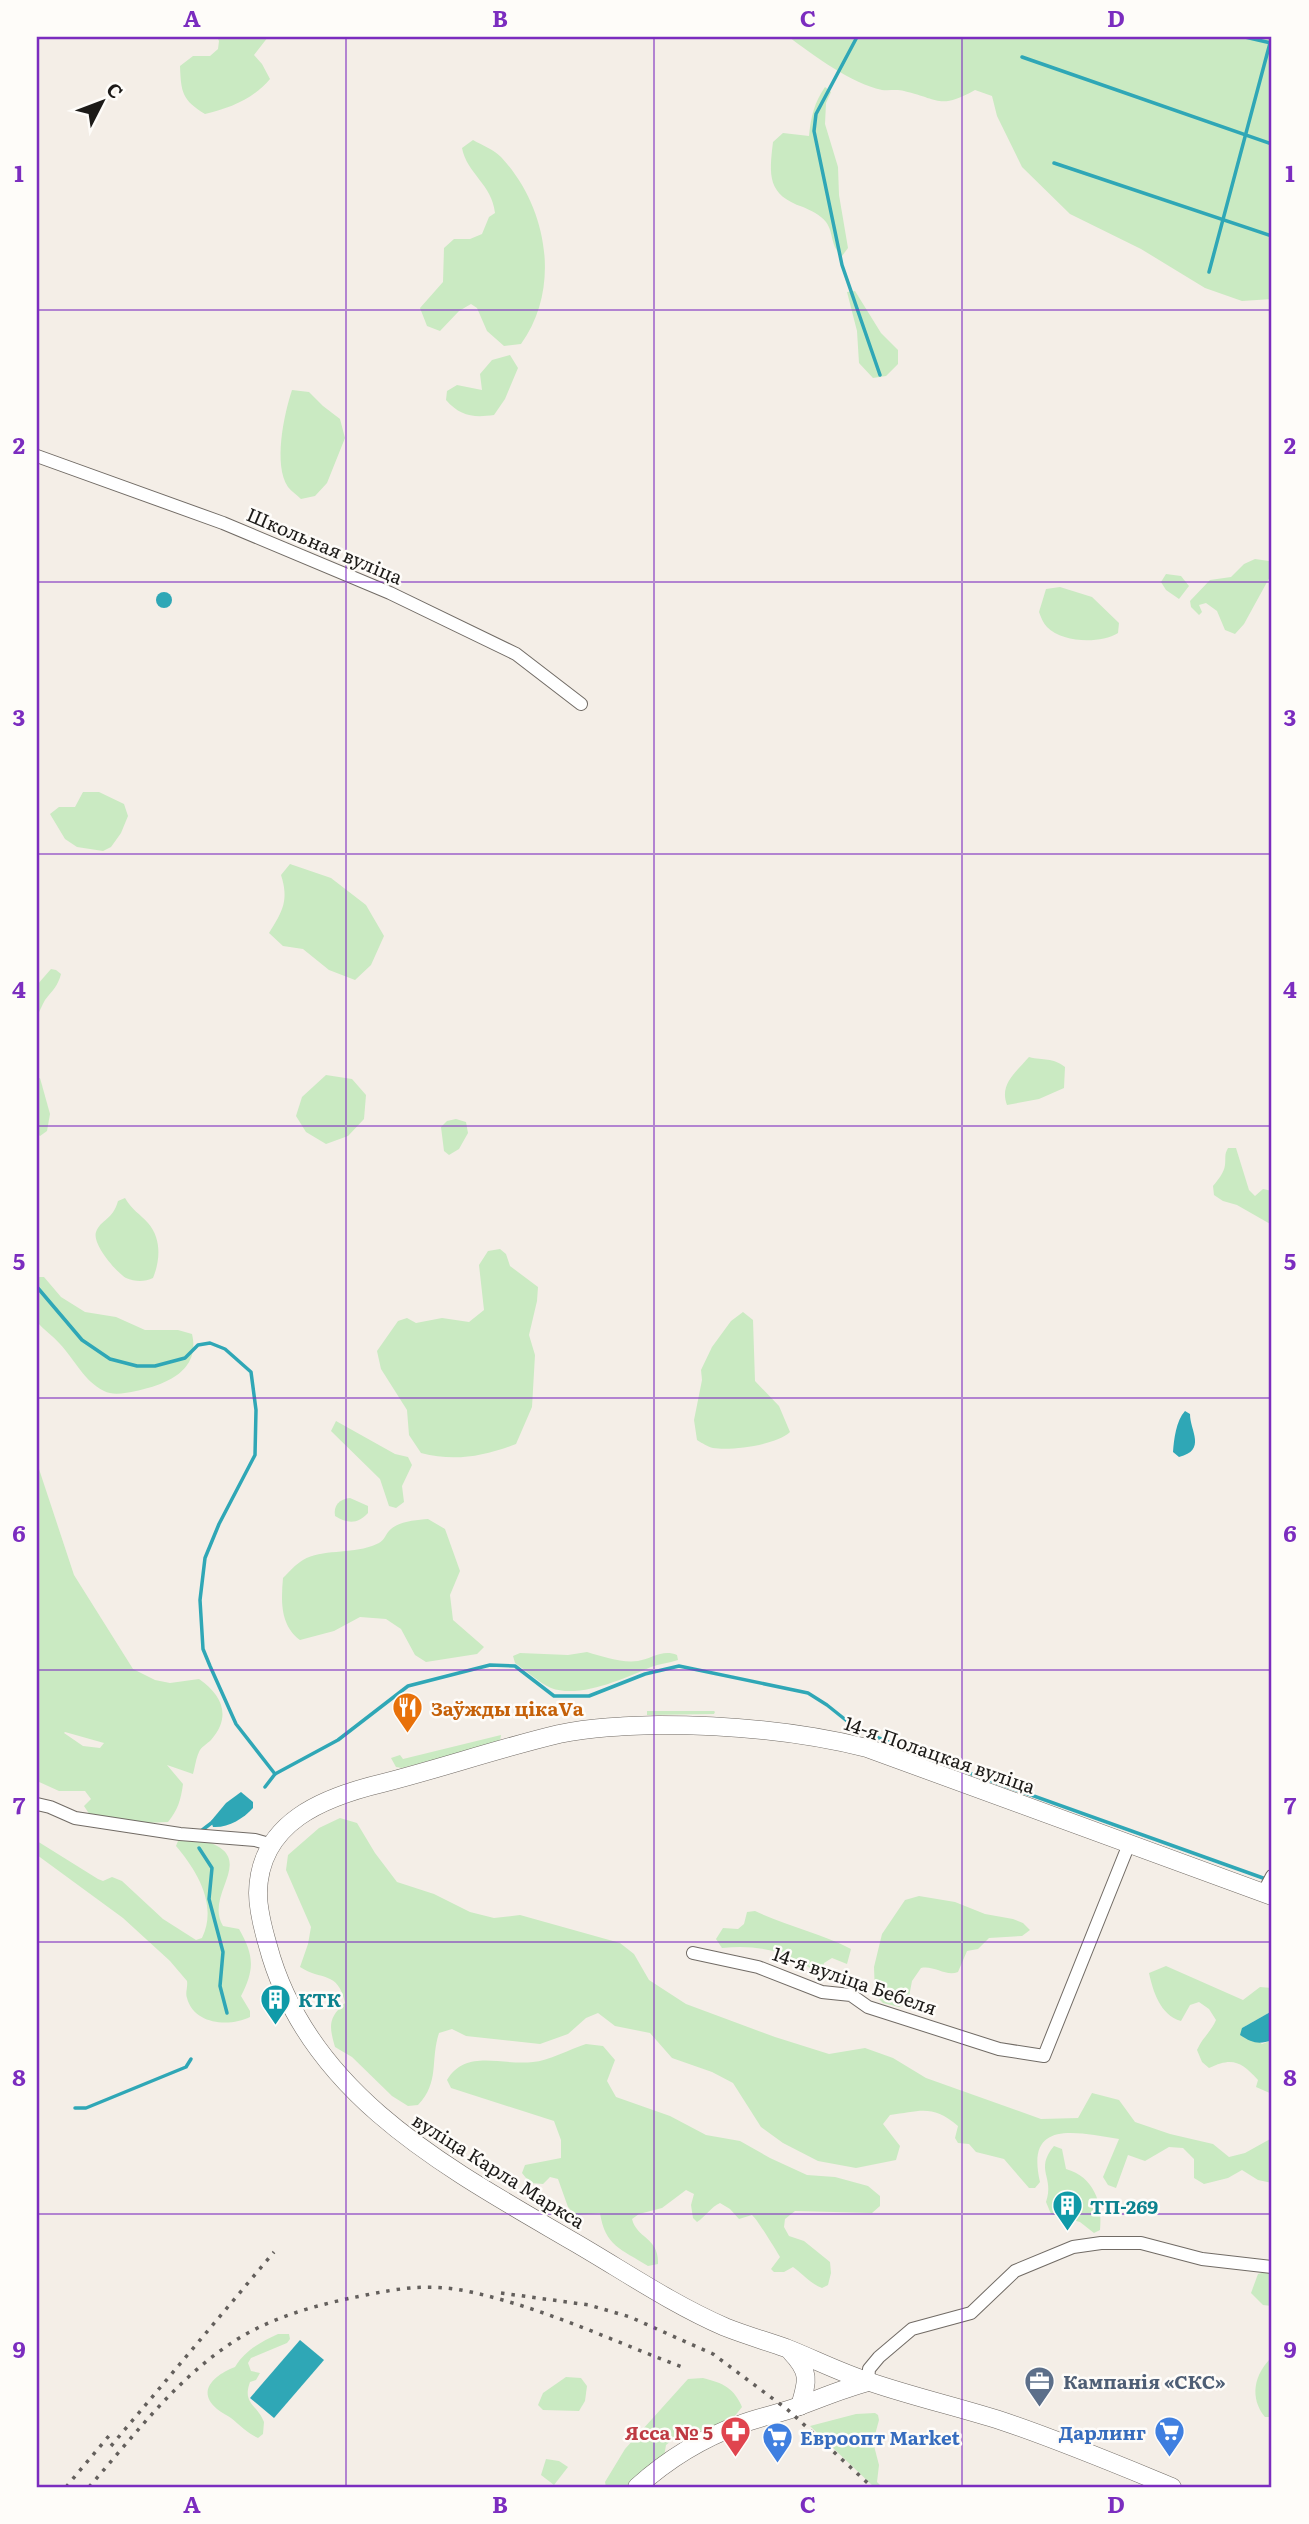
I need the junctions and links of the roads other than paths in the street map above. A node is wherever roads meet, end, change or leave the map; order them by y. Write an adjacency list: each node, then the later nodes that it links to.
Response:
1 (37, 456): 2 (street, Школьная вуліца)
2 (581, 704)
3 (37, 1804): 4 (street)
4 (269, 1844): 5 (main road, 14-я Полацкая вуліца); 10 (main road, вуліца Карла Маркса)
5 (1129, 1844): 7 (main road, 14-я Полацкая вуліца); 8 (street, 14-я вуліца Бебеля)
6 (1272, 1877): 7 (street)
7 (1268, 1894)
8 (692, 1953)
9 (1272, 2267): 11 (street)
10 (788, 2349): 11 (main road, вуліца Карла Маркса); 12 (main road)
11 (868, 2382): 12 (main road); 14 (main road, вуліца Карла Маркса)
12 (800, 2406): 13 (main road)
13 (637, 2487)
14 (1172, 2487)

